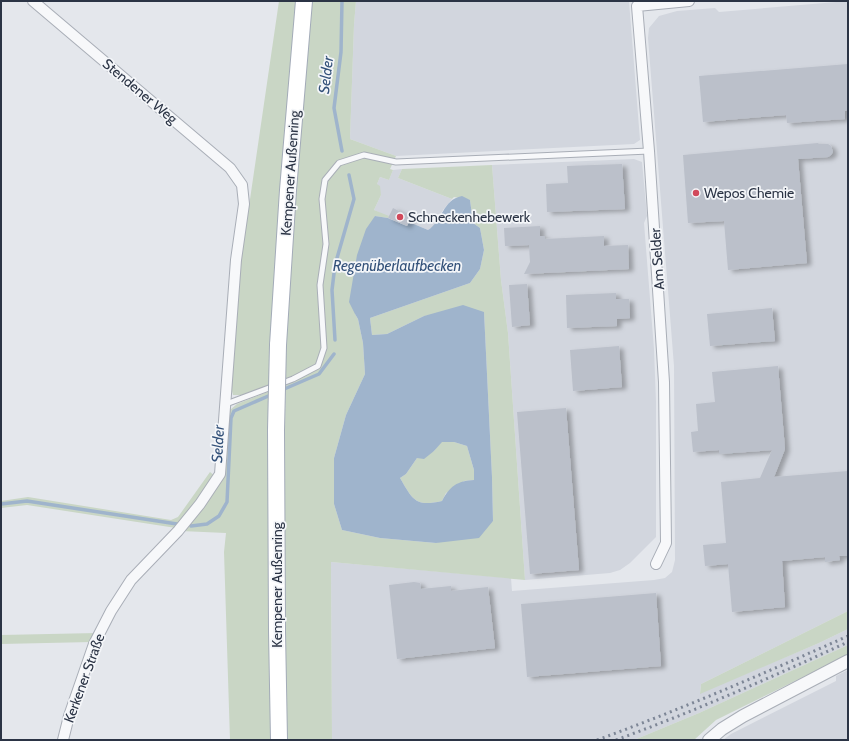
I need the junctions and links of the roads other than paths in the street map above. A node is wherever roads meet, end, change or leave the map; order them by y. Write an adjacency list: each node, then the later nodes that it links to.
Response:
1 (33, 1): 5 (street, Stendener Weg)
2 (304, 1): 10 (main road, Kempener Außenring, bridge)
3 (689, 1): 4 (street, Am Selder)
4 (649, 151): 6 (lane); 7 (street, Am Selder)
5 (242, 185): 6 (street, Kerkener Straße)
6 (226, 404): 9 (street, Kerkener Straße)
7 (656, 564)
8 (848, 661): 11 (street)
9 (63, 740)
10 (279, 740)
11 (709, 740)

